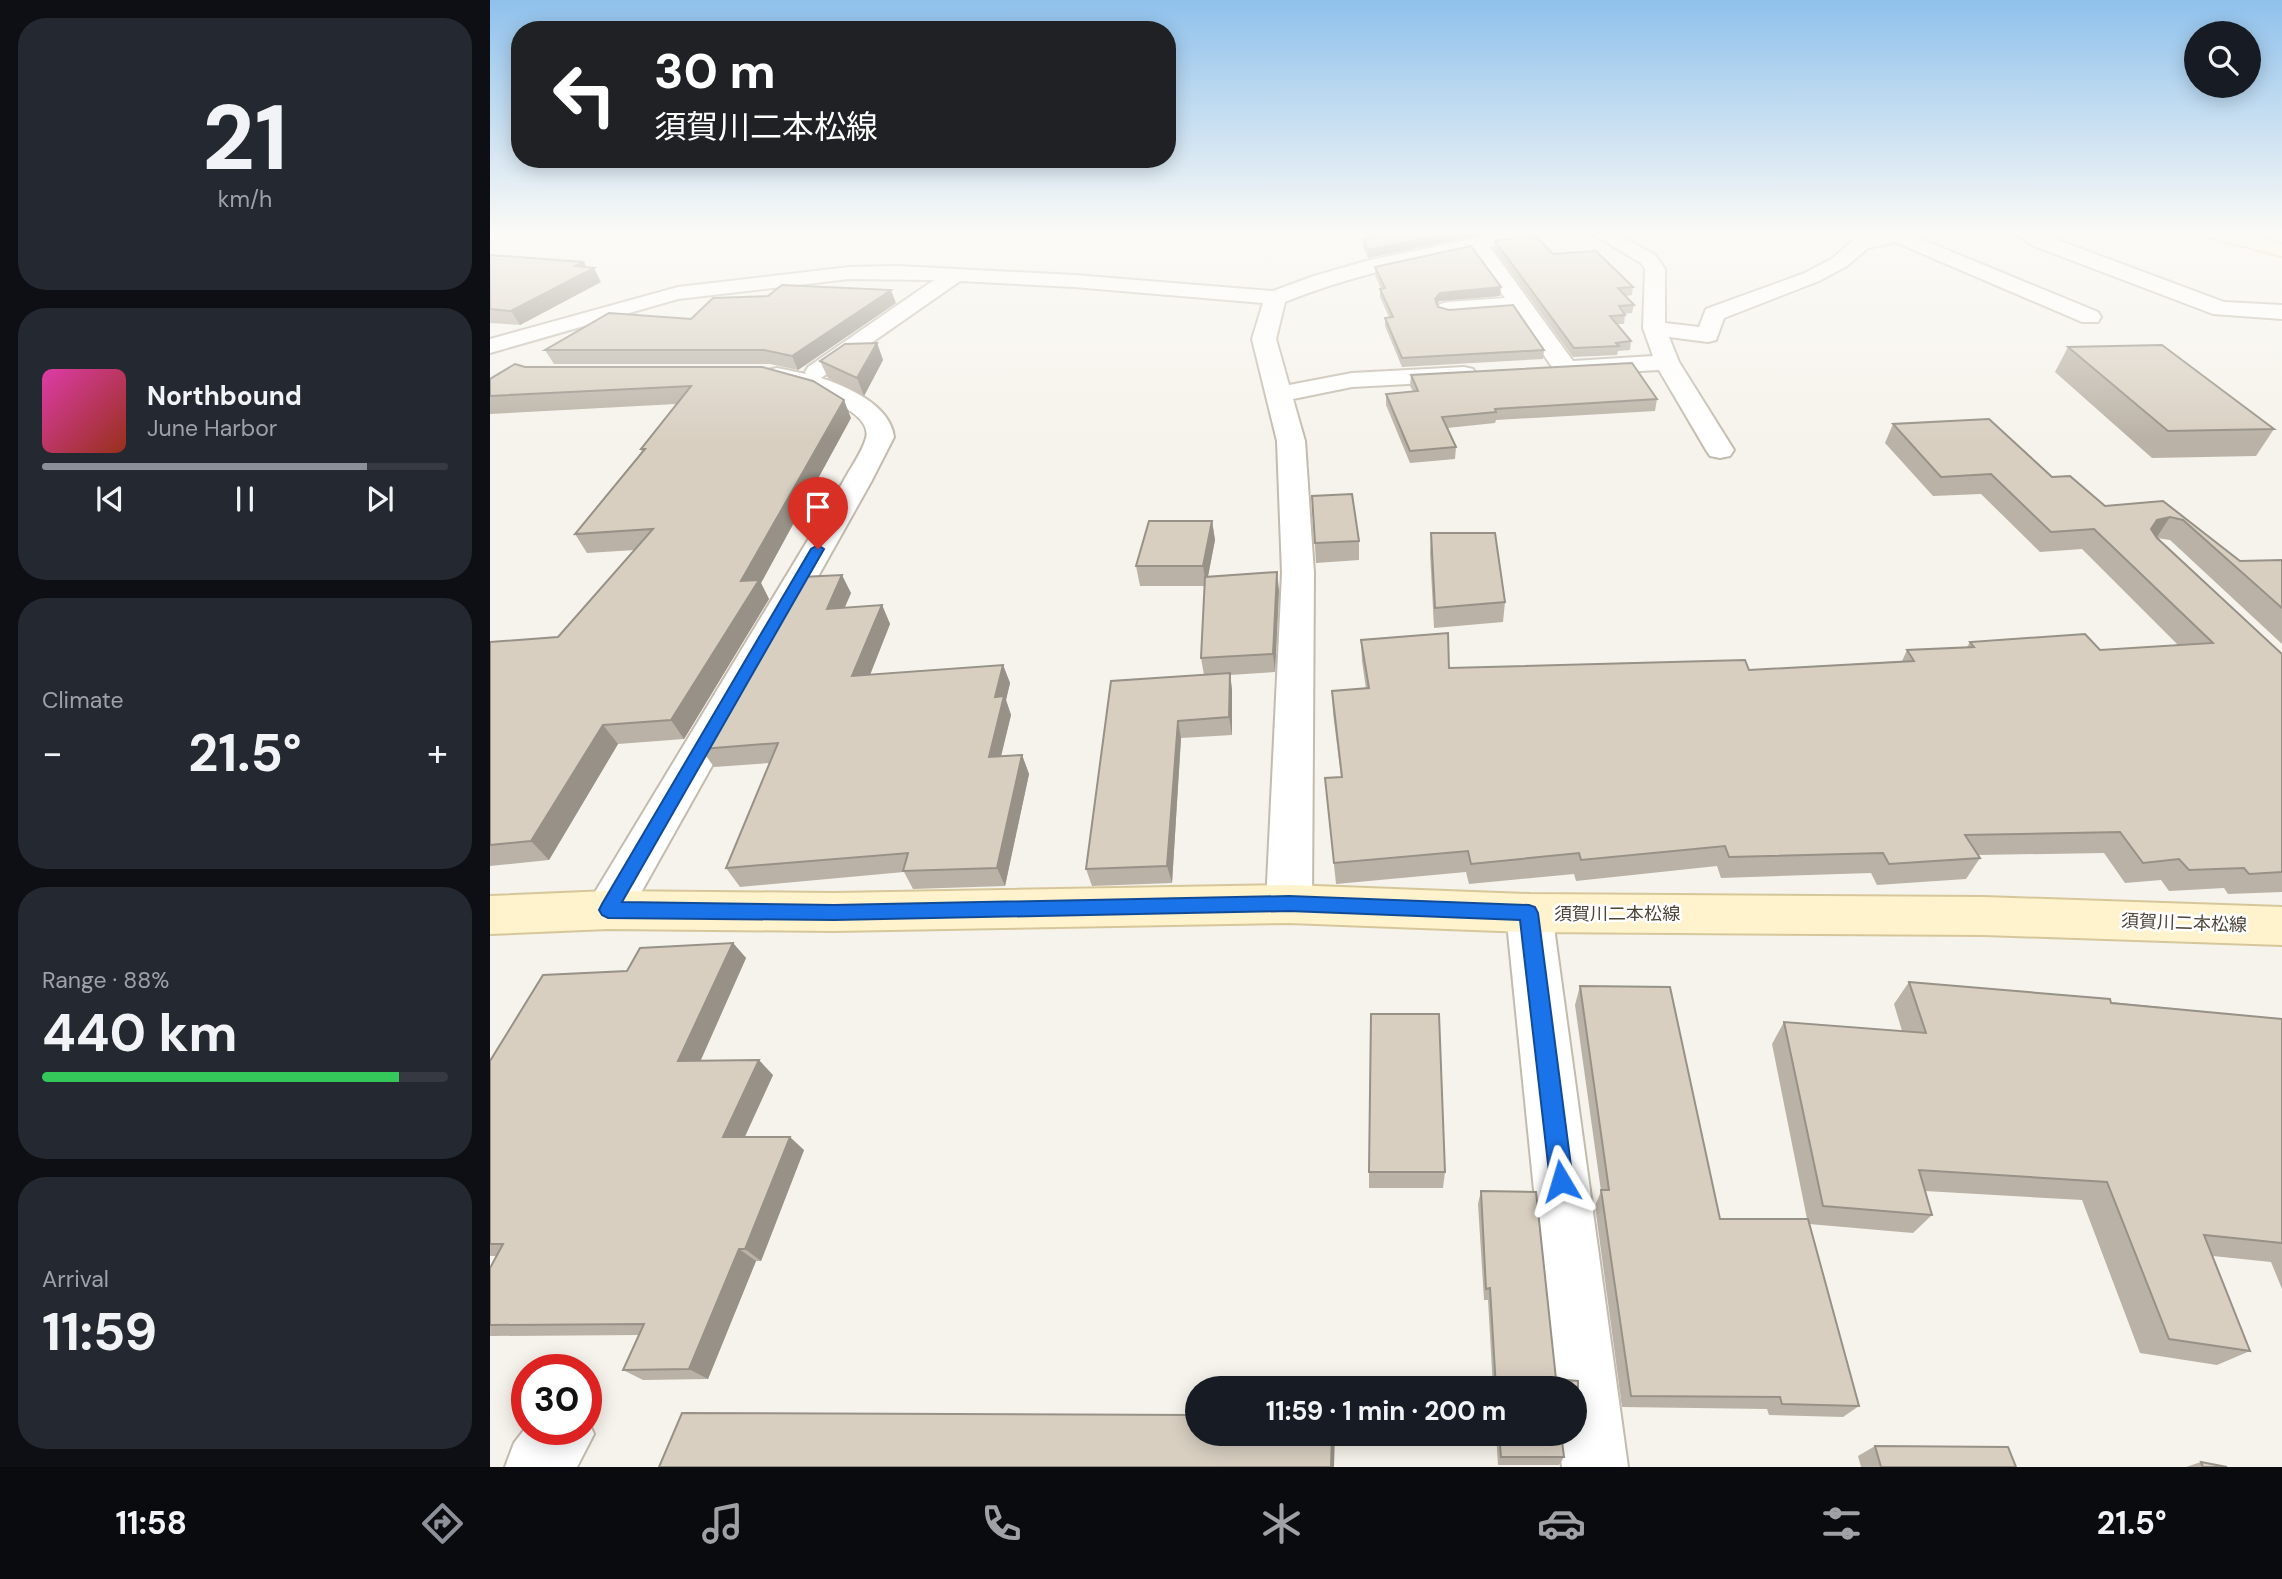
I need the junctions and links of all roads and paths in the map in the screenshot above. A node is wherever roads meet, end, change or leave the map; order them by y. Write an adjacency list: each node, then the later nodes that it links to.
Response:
1 (644, 301): 14 (street)
2 (917, 301): 20 (street)
3 (1274, 301): 21 (street)
4 (1518, 301): 9 (street)
5 (1654, 301): 13 (street)
6 (1747, 301): 13 (street)
7 (2055, 301): 12 (street)
8 (2201, 301): 11 (street)
9 (1520, 304): 10 (street); 16 (street)
10 (1448, 309)
11 (2282, 312)
12 (2090, 317)
13 (1654, 328): 15 (street)
14 (490, 346)
15 (1667, 362): 16 (street); 22 (street)
16 (1565, 368): 17 (street)
17 (1538, 370)
18 (1485, 372): 21 (street)
19 (746, 373): 20 (street)
20 (805, 380): 24 (street)
21 (1279, 394): 23 (street)
22 (1720, 450)
23 (1289, 904): 24 (main road, 須賀川二本松線); 25 (main road, 須賀川二本松線)
24 (608, 910): 26 (main road, 須賀川二本松線)
25 (1529, 913): 27 (main road, 須賀川二本松線); 28 (street)
26 (490, 915)
27 (2282, 926)
28 (1595, 1467)

